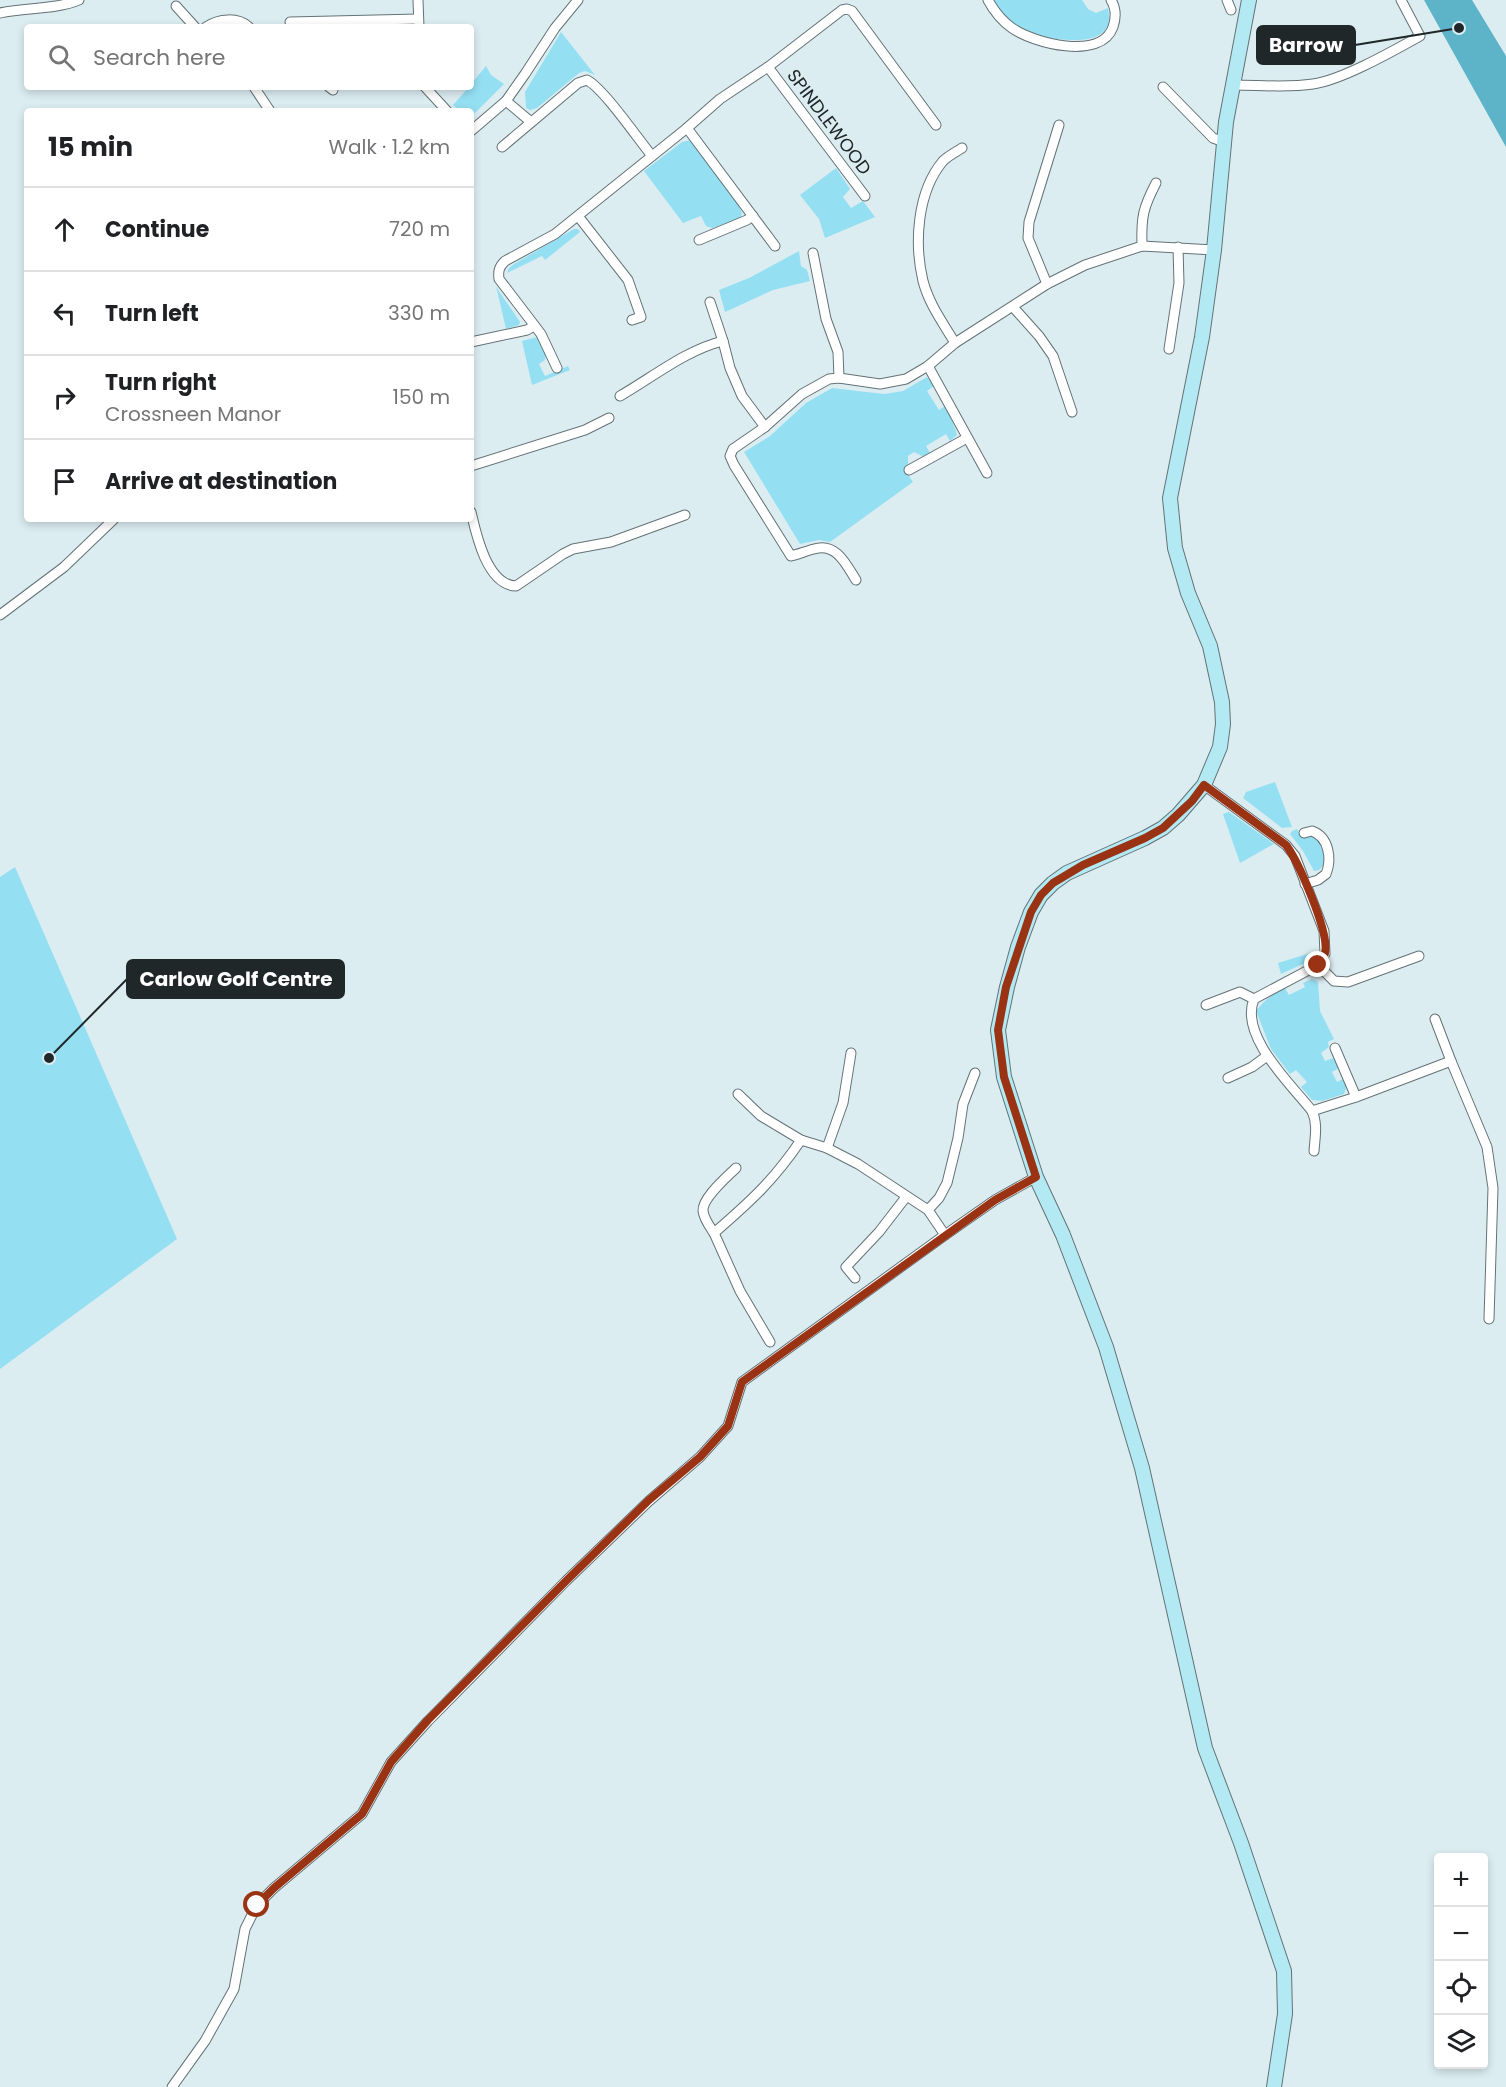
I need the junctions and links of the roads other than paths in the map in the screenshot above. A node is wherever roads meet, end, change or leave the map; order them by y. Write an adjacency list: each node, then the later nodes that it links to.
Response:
1 (79, 0): 9 (street)
2 (418, 0): 11 (street)
3 (578, 0): 21 (street)
4 (988, 0): 5 (street)
5 (1111, 0)
6 (1249, 0): 17 (street)
7 (1401, 0): 17 (street)
8 (176, 6): 12 (street)
9 (0, 13)
10 (290, 22): 15 (street)
11 (418, 23): 15 (street)
12 (192, 24)
13 (210, 24): 14 (street)
14 (245, 24)
15 (321, 24)
16 (768, 67): 25 (street, SPINDLEWOOD); 28 (street, SPINDLEWOOD); 34 (street, SPINDLEWOOD)
17 (1233, 85): 29 (street)
18 (1163, 87): 29 (street)
19 (256, 90): 22 (street)
20 (428, 90): 23 (street)
21 (506, 101): 24 (street); 27 (street)
22 (268, 108)
23 (444, 108)
24 (531, 122): 30 (street); 32 (street)
25 (936, 125)
26 (1059, 125): 43 (street)
27 (474, 128)
28 (687, 128): 32 (street, SPINDLEWOOD); 36 (street)
29 (1224, 142): 41 (street)
30 (502, 147)
31 (962, 148): 50 (street)
32 (652, 156): 35 (street, SPINDLEWOOD)
33 (1156, 183): 39 (street)
34 (865, 196)
35 (578, 216): 46 (street); 47 (street, SPINDLEWOOD)
36 (753, 216): 37 (street); 38 (street)
37 (699, 240)
38 (775, 246)
39 (1142, 246): 40 (street); 43 (street)
40 (1178, 247): 41 (street); 51 (street)
41 (1214, 250): 68 (street)
42 (813, 253): 54 (street)
43 (1047, 284): 45 (street)
44 (710, 302): 49 (street)
45 (1013, 307): 50 (street); 56 (street)
46 (632, 320)
47 (534, 326): 48 (street); 53 (street, SPINDLEWOOD)
48 (474, 341)
49 (723, 341): 55 (street); 58 (street)
50 (955, 343): 52 (street)
51 (1169, 349)
52 (928, 366): 54 (street); 59 (street)
53 (557, 368)
54 (839, 378): 58 (street)
55 (620, 396)
56 (1072, 412)
57 (609, 418): 60 (street)
58 (765, 427): 66 (street)
59 (967, 438): 61 (street); 62 (street)
60 (474, 465)
61 (909, 470)
62 (987, 473)
63 (685, 515): 65 (street)
64 (111, 522): 67 (street)
65 (474, 522)
66 (856, 580)
67 (0, 615)
68 (1204, 785): 70 (street); 89 (street)
69 (1304, 833): 70 (street)
70 (1305, 884): 72 (street)
71 (1419, 956): 72 (street)
72 (1318, 965): 73 (street)
73 (1254, 999): 74 (street); 78 (street)
74 (1206, 1005)
75 (1435, 1019): 79 (street)
76 (1335, 1048): 83 (street)
77 (850, 1053): 86 (street)
78 (1267, 1056): 81 (street); 84 (street)
79 (1451, 1061): 83 (street); 95 (street)
80 (975, 1073): 91 (street)
81 (1228, 1078)
82 (738, 1094): 85 (street)
83 (1356, 1097): 84 (street)
84 (1312, 1111): 87 (street)
85 (801, 1140): 86 (street); 92 (street)
86 (827, 1148): 90 (street)
87 (1314, 1151)
88 (736, 1168): 92 (street)
89 (1036, 1177): 93 (street); 98 (street)
90 (906, 1197): 91 (street); 94 (street)
91 (928, 1210): 93 (street)
92 (714, 1233): 96 (street)
93 (945, 1235): 97 (street)
94 (855, 1278)
95 (1489, 1319)
96 (770, 1342)
97 (172, 2087)
98 (1274, 2087)

